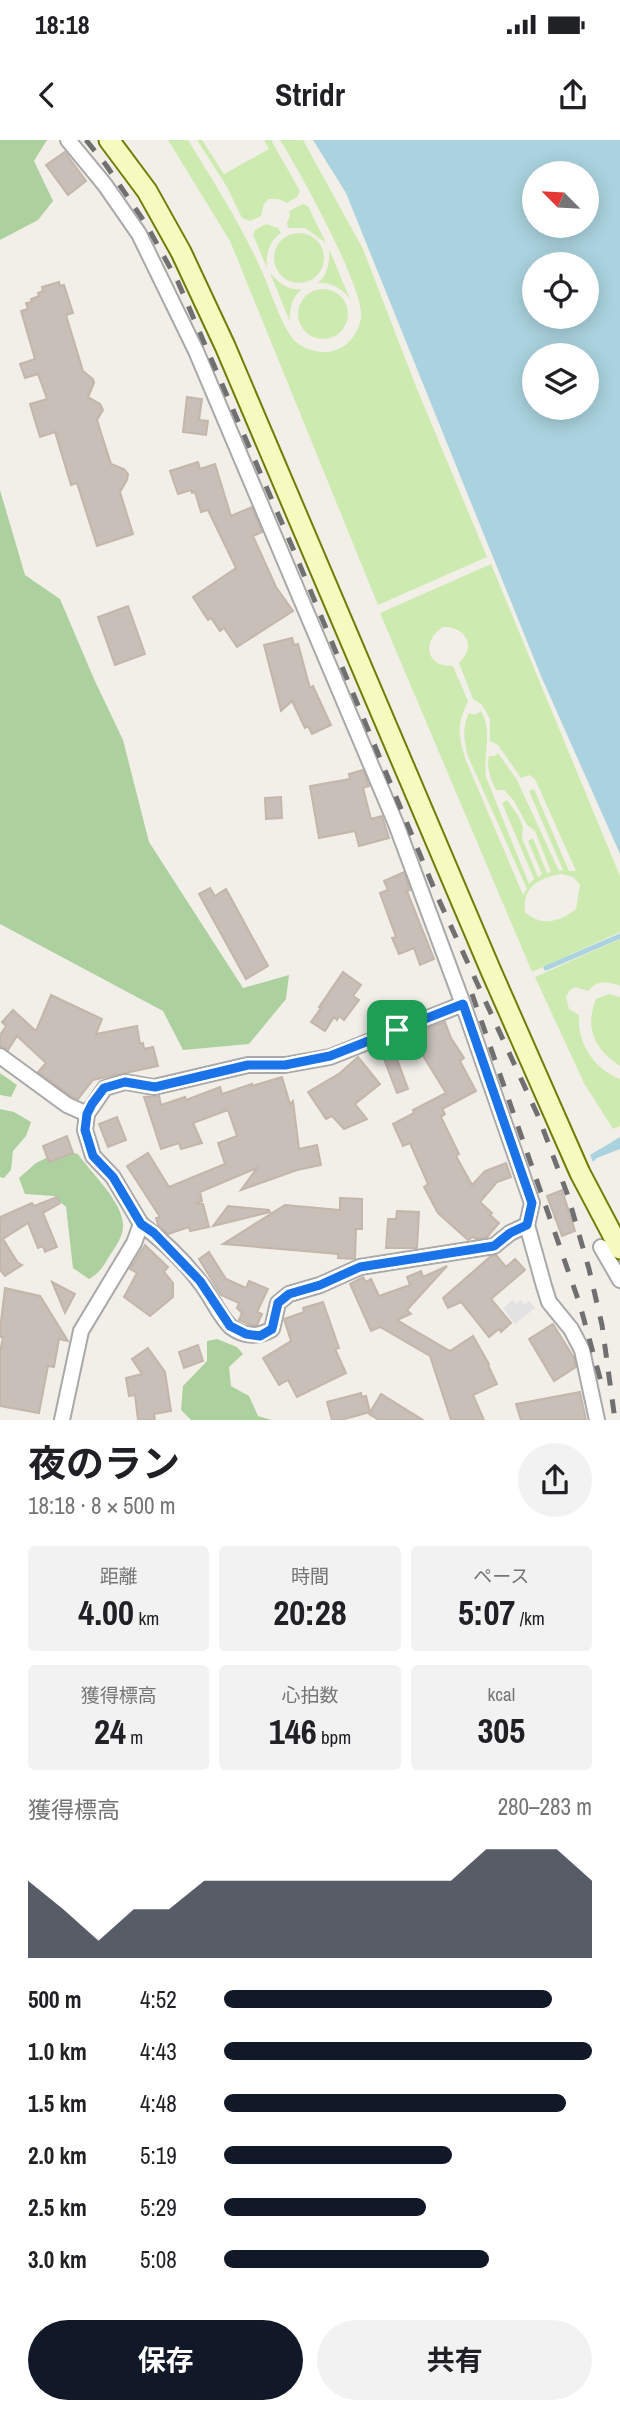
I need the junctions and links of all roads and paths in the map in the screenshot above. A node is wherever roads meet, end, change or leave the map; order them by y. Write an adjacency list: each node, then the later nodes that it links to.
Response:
1 (68, 140): 3 (street)
2 (109, 140): 8 (street)
3 (463, 1004): 5 (street); 7 (street)
4 (0, 1056): 5 (street)
5 (87, 1114): 6 (street)
6 (141, 1224): 7 (street); 10 (street)
7 (527, 1225): 11 (street)
8 (610, 1248): 9 (street)
9 (620, 1280)
10 (62, 1420)
11 (597, 1420)

